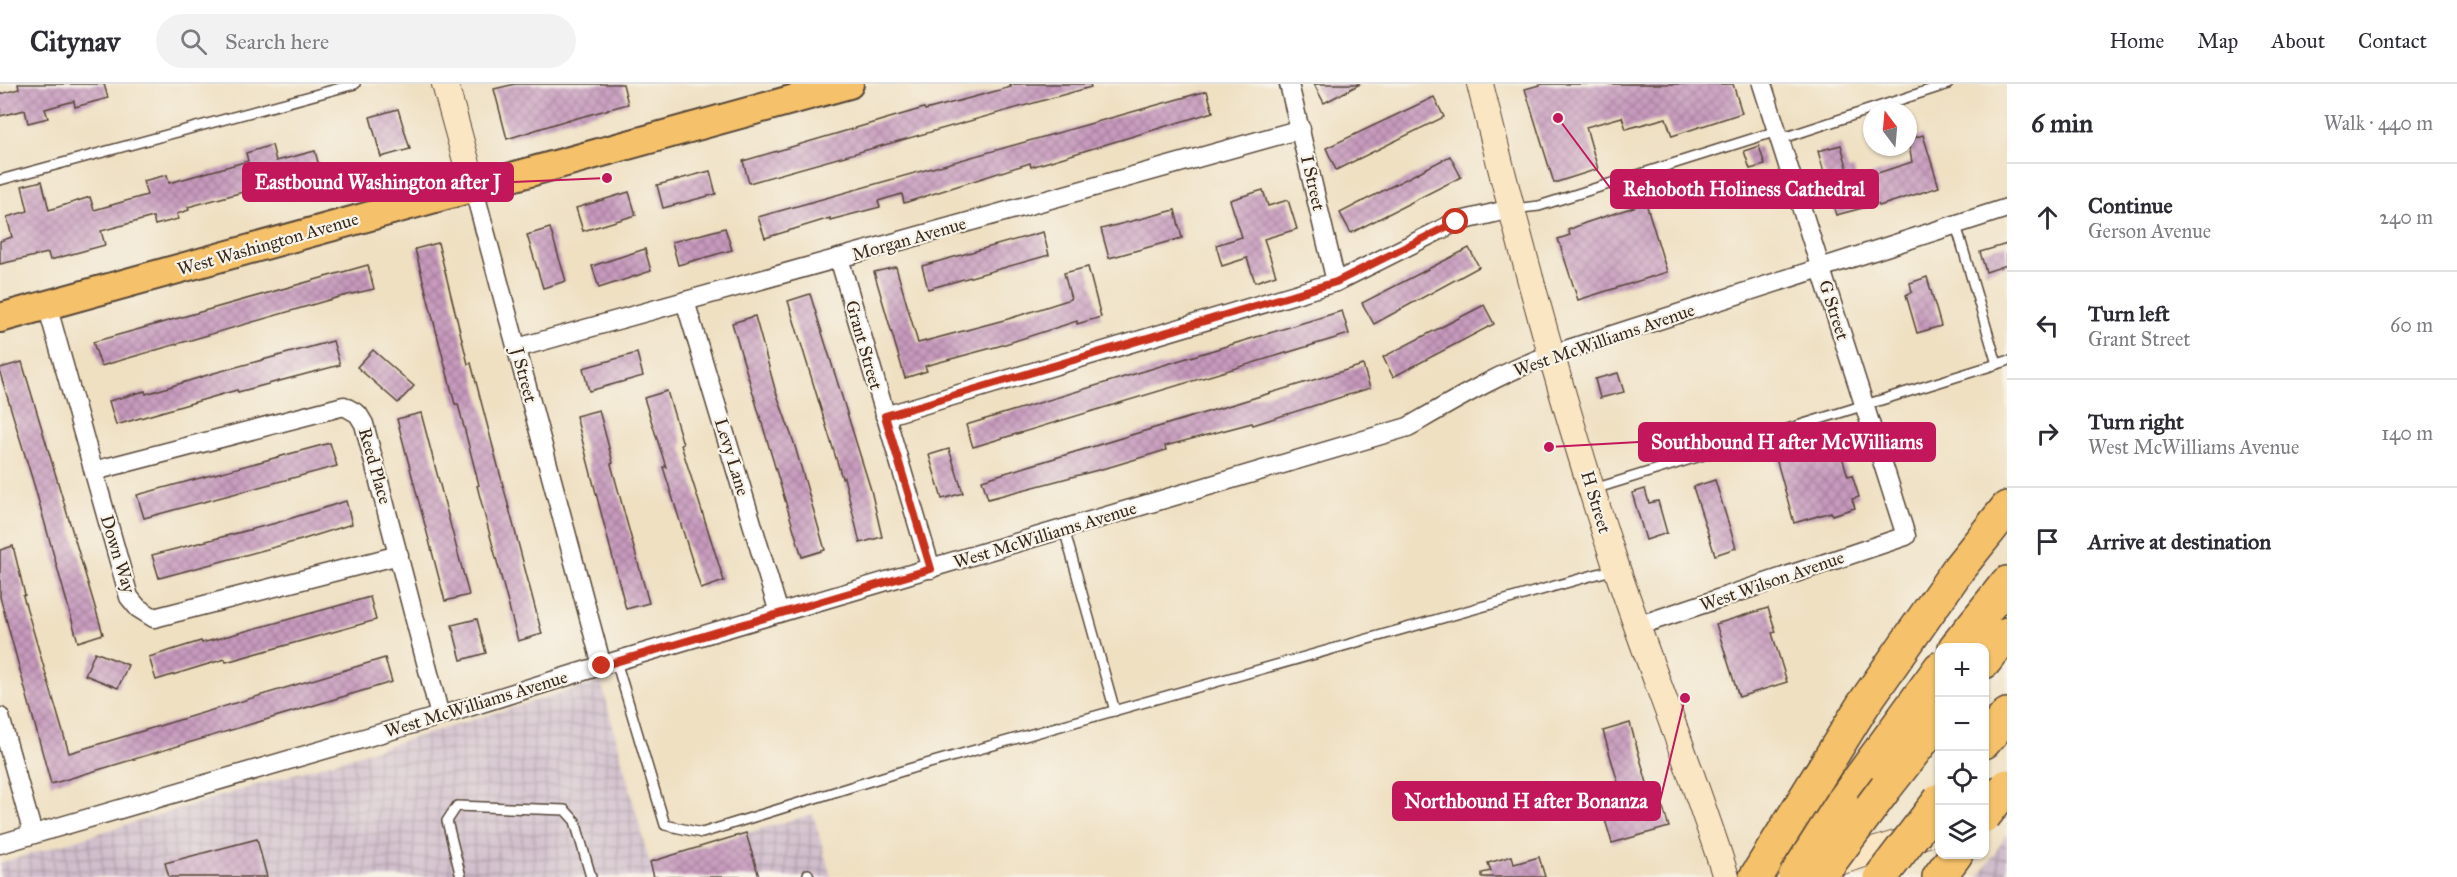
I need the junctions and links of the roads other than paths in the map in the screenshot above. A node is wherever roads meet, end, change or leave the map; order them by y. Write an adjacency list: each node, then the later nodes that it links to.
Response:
1 (355, 84): 12 (lane)
2 (445, 84): 13 (street, J Street)
3 (849, 84): 13 (main road, West Washington Avenue)
4 (1289, 84): 10 (street, I Street)
5 (1480, 84): 15 (street, H Street)
6 (1762, 84): 11 (street, G Street)
7 (1911, 84): 9 (lane)
8 (1948, 84): 9 (lane)
9 (1914, 95): 11 (lane)
10 (1301, 129): 17 (street, Morgan Avenue); 19 (street, I Street)
11 (1779, 135): 15 (lane); 18 (street, G Street)
12 (0, 180)
13 (473, 186): 21 (main road, West Washington Avenue); 23 (street, J Street)
14 (2007, 208): 16 (street, West McWilliams Avenue)
15 (1511, 209): 19 (street); 24 (street, H Street)
16 (1956, 225): 18 (street, West McWilliams Avenue); 26 (lane)
17 (839, 258): 20 (street, Morgan Avenue); 28 (street, Grant Street)
18 (1821, 268): 24 (street, West McWilliams Avenue); 27 (street, G Street)
19 (1336, 282): 28 (street)
20 (685, 301): 23 (street, Morgan Avenue); 38 (street, Levy Lane)
21 (47, 305): 22 (main road, West Washington Avenue); 29 (street, Down Way)
22 (0, 318)
23 (517, 348): 43 (street, J Street)
24 (1550, 354): 30 (street, H Street); 32 (street, West McWilliams Avenue)
25 (2007, 361): 26 (lane)
26 (1997, 364): 27 (lane)
27 (1864, 404): 30 (lane); 33 (street, G Street)
28 (885, 416): 36 (street, Grant Street)
29 (94, 471): 34 (street, Down Way); 34 (street, Reed Place)
30 (1592, 489): 35 (street, H Street)
31 (2007, 508): 63 (highway)
32 (1064, 529): 36 (street, West McWilliams Avenue); 45 (lane)
33 (1906, 536): 39 (street, West Wilson Avenue)
34 (399, 555): 47 (street, Reed Place)
35 (1617, 568): 39 (street, H Street); 45 (lane)
36 (931, 569): 38 (street, West McWilliams Avenue)
37 (2007, 583): 41 (highway)
38 (779, 614): 43 (street, West McWilliams Avenue)
39 (1637, 626): 62 (street, H Street)
40 (2007, 634): 42 (highway)
41 (1959, 643)
42 (1989, 656)
43 (609, 664): 45 (lane); 47 (street, West McWilliams Avenue)
44 (1935, 675): 64 (highway, bridge)
45 (1115, 711)
46 (2007, 715): 50 (highway)
47 (440, 716): 57 (street, West McWilliams Avenue)
48 (0, 717): 57 (street)
49 (1935, 724): 65 (highway, bridge)
50 (1989, 736)
51 (2007, 786): 53 (highway, bridge)
52 (1936, 805): 66 (highway, bridge)
53 (1989, 809)
54 (2007, 809): 55 (street)
55 (1989, 814)
56 (1935, 832): 64 (street)
57 (33, 834): 58 (street, West McWilliams Avenue)
58 (0, 844)
59 (1953, 859): 67 (highway)
60 (461, 877): 61 (lane)
61 (591, 877)
62 (1726, 877)
63 (1756, 877)
64 (1793, 877)
65 (1819, 877)
66 (1881, 877)
67 (1939, 877)

